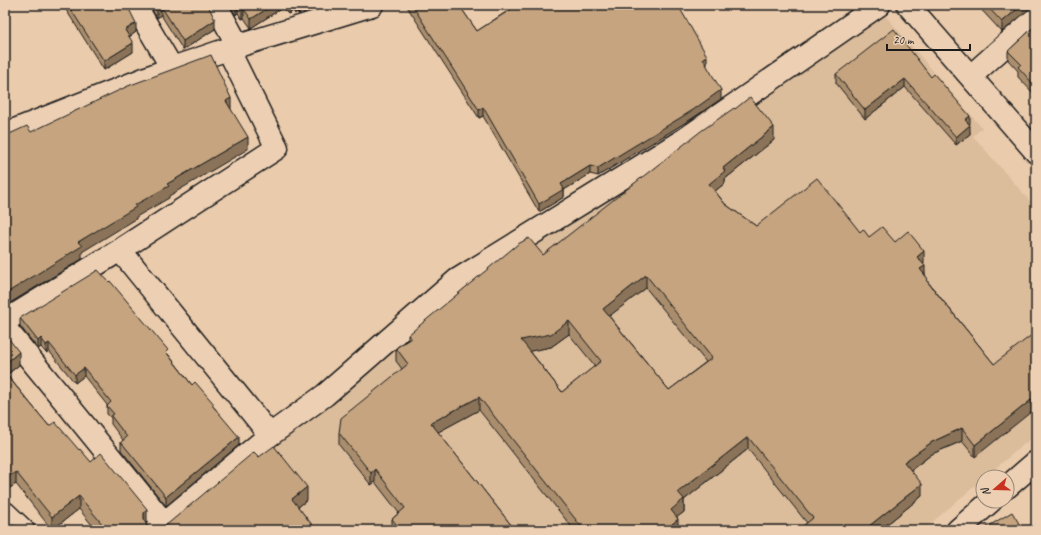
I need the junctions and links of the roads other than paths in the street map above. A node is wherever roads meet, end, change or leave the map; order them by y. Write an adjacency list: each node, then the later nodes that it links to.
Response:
1 (135, 5): 9 (street)
2 (216, 5): 8 (street)
3 (372, 5): 6 (street)
4 (879, 5): 16 (street)
5 (908, 5): 10 (street)
6 (336, 10): 8 (street)
7 (1036, 18): 10 (street)
8 (233, 47): 9 (street); 13 (street)
9 (172, 68): 11 (street)
10 (971, 76): 12 (street)
11 (5, 134)
12 (1036, 152)
13 (120, 250): 14 (street); 16 (street)
14 (5, 321)
15 (5, 328): 21 (street)
16 (270, 435): 21 (street)
17 (1036, 462): 18 (street)
18 (1015, 480)
19 (982, 509): 23 (street)
20 (5, 513): 22 (street)
21 (160, 527)
22 (23, 530)
23 (958, 530)

